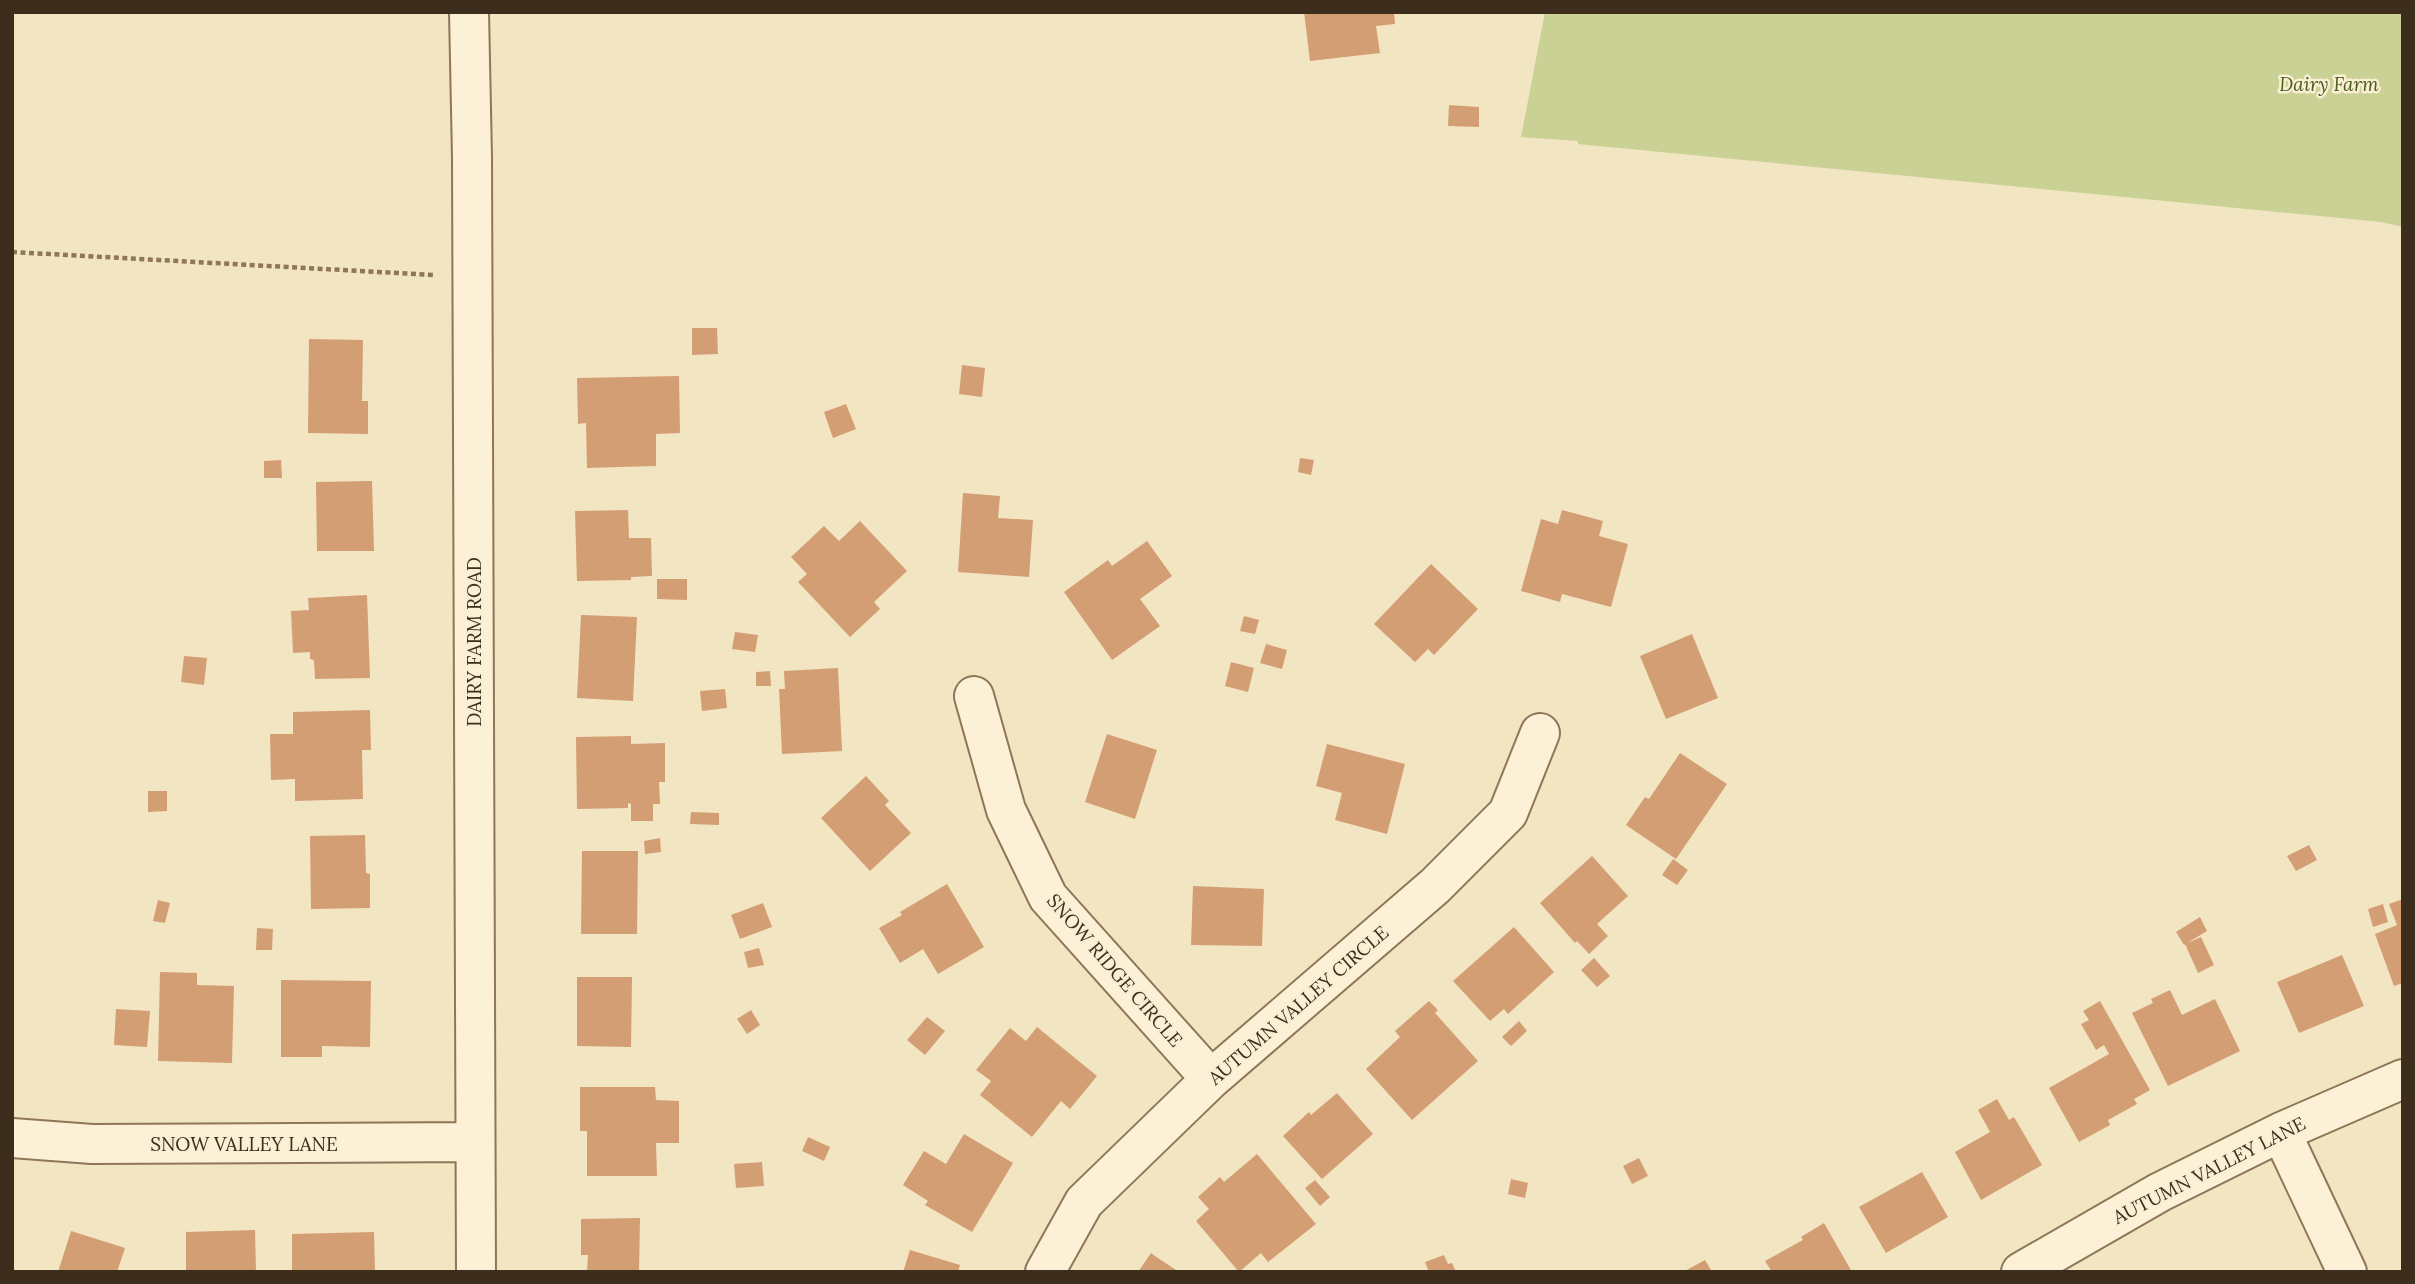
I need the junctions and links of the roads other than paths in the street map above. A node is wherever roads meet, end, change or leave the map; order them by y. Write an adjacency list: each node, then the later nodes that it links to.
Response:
1 (469, 12): 8 (street, DAIRY FARM ROAD)
2 (974, 696): 4 (street, SNOW RIDGE CIRCLE)
3 (1540, 733): 4 (street, AUTUMN VALLEY CIRCLE)
4 (1211, 1079): 10 (street, AUTUMN VALLEY CIRCLE)
5 (2403, 1079): 6 (street, AUTUMN VALLEY LANE)
6 (2281, 1132): 11 (street, AUTUMN VALLEY LANE); 12 (street)
7 (12, 1138): 8 (street, SNOW VALLEY LANE)
8 (475, 1142): 9 (street, DAIRY FARM ROAD)
9 (476, 1272)
10 (1045, 1272)
11 (2021, 1272)
12 (2347, 1272)

